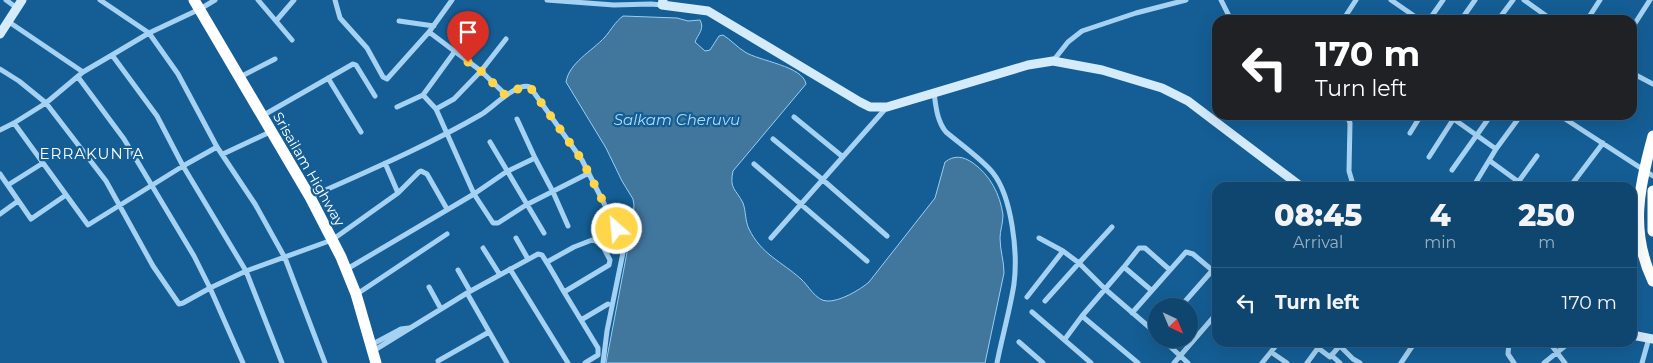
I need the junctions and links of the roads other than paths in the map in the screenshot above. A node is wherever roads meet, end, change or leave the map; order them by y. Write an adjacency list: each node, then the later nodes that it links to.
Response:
1 (6, 0): 24 (street)
2 (22, 0): 24 (street)
3 (100, 0): 40 (street)
4 (215, 0): 23 (street)
5 (258, 0): 33 (street)
6 (294, 0): 33 (street)
7 (335, 0): 39 (street)
8 (452, 0): 38 (street)
9 (547, 0): 20 (street)
10 (1186, 0): 47 (street)
11 (1221, 0): 25 (street)
12 (1356, 0): 26 (street)
13 (1391, 0): 27 (street)
14 (1443, 0): 28 (street)
15 (1475, 0): 29 (street)
16 (1512, 0): 30 (street)
17 (1524, 0): 31 (street)
18 (1600, 0): 32 (street)
19 (1652, 0): 36 (street)
20 (613, 2): 21 (street)
21 (650, 2): 22 (street)
22 (663, 3): 61 (street)
23 (197, 4): 40 (street); 53 (highway, Srisailam Highway)
24 (17, 8): 37 (street)
25 (1228, 15)
26 (1346, 15)
27 (1412, 15)
28 (1433, 15)
29 (1464, 15)
30 (1502, 15)
31 (1545, 15)
32 (1590, 15)
33 (276, 21): 43 (street)
34 (399, 21): 38 (street)
35 (477, 21): 44 (street)
36 (1637, 21)
37 (9, 22): 41 (street); 50 (street)
38 (434, 26): 39 (street)
39 (429, 32): 44 (street)
40 (149, 33): 45 (street); 88 (street)
41 (0, 34)
42 (506, 39): 49 (street)
43 (292, 40)
44 (454, 53): 49 (street); 57 (street)
45 (112, 55): 50 (street); 99 (street)
46 (275, 59): 53 (street)
47 (1053, 61): 56 (street); 67 (street)
48 (0, 69): 60 (street)
49 (481, 71): 59 (street); 63 (street)
50 (83, 72): 52 (street)
51 (1637, 76): 55 (street)
52 (78, 77): 60 (street); 112 (street)
53 (240, 77): 64 (highway, Srisailam Highway)
54 (328, 78): 58 (street); 64 (street); 80 (street)
55 (1653, 84)
56 (934, 93): 61 (street); 201 (street)
57 (423, 95): 62 (street); 63 (street)
58 (375, 96)
59 (506, 96): 82 (street); 104 (street)
60 (46, 104): 77 (street); 122 (street)
61 (887, 107): 92 (street)
62 (397, 108)
63 (436, 109): 82 (street)
64 (262, 116): 79 (highway, Srisailam Highway)
65 (794, 117): 92 (street)
66 (517, 119): 94 (street)
67 (1212, 120)
68 (1212, 120): 106 (street)
69 (1349, 120): 107 (street)
70 (1418, 120): 81 (street)
71 (1453, 120): 93 (street)
72 (1458, 120): 83 (street)
73 (1487, 120): 83 (street)
74 (1517, 120): 89 (street)
75 (1566, 120): 76 (street)
76 (1569, 122): 87 (street)
77 (14, 123): 78 (street); 96 (street)
78 (2, 127)
79 (270, 132): 90 (street); 118 (highway, Srisailam Highway)
80 (361, 132)
81 (1410, 133)
82 (447, 134): 97 (street); 116 (street)
83 (1476, 135): 89 (street); 100 (street)
84 (1653, 136): 102 (highway)
85 (773, 139): 105 (street)
86 (490, 142): 101 (street)
87 (1602, 144): 102 (street); 110 (street)
88 (218, 147): 90 (street); 99 (street)
89 (1496, 149): 95 (street)
90 (223, 154): 141 (street)
91 (1537, 156): 109 (street)
92 (843, 157): 105 (street)
93 (1429, 157)
94 (535, 158): 101 (street); 114 (street)
95 (1490, 161): 108 (street); 109 (street)
96 (43, 163): 111 (street); 117 (street)
97 (385, 163): 115 (street); 118 (street)
98 (754, 164): 121 (street)
99 (183, 166): 112 (street); 152 (street)
100 (1452, 170)
101 (506, 172): 116 (street); 123 (street)
102 (1648, 173): 140 (highway)
103 (0, 174): 111 (street)
104 (589, 174): 114 (street); 128 (street)
105 (823, 180): 121 (street); 133 (street)
106 (1295, 182)
107 (1352, 182)
108 (1476, 182)
109 (1518, 182)
110 (1574, 182)
111 (8, 185): 120 (street)
112 (152, 186): 122 (street); 155 (street)
113 (1653, 191): 119 (highway)
114 (553, 192): 123 (street); 126 (street)
115 (398, 193): 124 (street); 137 (street)
116 (474, 194): 123 (street); 124 (street)
117 (66, 195): 120 (street); 122 (street)
118 (310, 197): 137 (highway, Srisailam Highway)
119 (1653, 198): 129 (highway)
120 (18, 201): 125 (street)
121 (800, 205): 135 (street); 143 (street)
122 (119, 206): 155 (street)
123 (526, 206): 132 (street)
124 (447, 210): 147 (street)
125 (0, 214)
126 (568, 226)
127 (1112, 227): 145 (street)
128 (617, 229)
129 (1653, 231)
130 (628, 233): 200 (street)
131 (447, 234): 161 (street)
132 (544, 234)
133 (887, 236)
134 (516, 238): 142 (street)
135 (771, 238)
136 (1039, 238): 139 (street)
137 (332, 240): 141 (street); 147 (highway, Srisailam Highway)
138 (483, 248): 153 (street)
139 (1063, 251): 145 (street); 162 (street)
140 (1638, 254): 154 (highway)
141 (285, 258): 152 (street); 195 (street)
142 (528, 259): 144 (street); 148 (street)
143 (867, 261)
144 (547, 262): 160 (street); 160 (street)
145 (1079, 263): 157 (street); 164 (street)
146 (1124, 267): 150 (street); 157 (street); 158 (street)
147 (347, 269): 161 (highway, Srisailam Highway)
148 (510, 269): 153 (street); 198 (street)
149 (458, 270): 159 (street)
150 (1170, 270): 151 (street); 158 (street)
151 (1212, 270): 163 (street)
152 (246, 271): 155 (street); 194 (street)
153 (500, 275): 159 (street)
154 (1653, 281)
155 (210, 288): 193 (street)
156 (429, 288): 166 (street)
157 (1105, 289): 168 (street); 169 (street)
158 (1151, 290): 168 (street)
159 (469, 292): 166 (street); 173 (street)
160 (564, 292): 171 (street)
161 (356, 294): 185 (highway, Srisailam Highway)
162 (1028, 297)
163 (1188, 298)
164 (1045, 301)
165 (608, 304): 171 (street)
166 (441, 309): 185 (street)
167 (1032, 312): 175 (street)
168 (1132, 313): 172 (street)
169 (1082, 316): 175 (street); 203 (street)
170 (1212, 319): 189 (street)
171 (581, 320): 199 (street)
172 (1148, 326)
173 (489, 332): 191 (street); 197 (street)
174 (1637, 336): 176 (street)
175 (1065, 339): 192 (street)
176 (1651, 339): 215 (street)
177 (1019, 342): 202 (street)
178 (1275, 347): 187 (street)
179 (1338, 347): 190 (street)
180 (1343, 347): 210 (street)
181 (1412, 347): 211 (street)
182 (1509, 347): 212 (street)
183 (1553, 347): 188 (street)
184 (1564, 347): 188 (street)
185 (372, 348): 196 (highway, Srisailam Highway)
186 (1172, 348): 189 (street)
187 (1272, 352): 206 (street); 207 (street)
188 (1557, 352): 213 (street); 214 (street)
189 (1181, 356): 204 (street); 205 (street)
190 (1331, 356): 208 (street); 209 (street)
191 (438, 361)
192 (1090, 362)
193 (243, 363)
194 (282, 363)
195 (326, 363)
196 (376, 363)
197 (507, 363)
198 (568, 363)
199 (585, 363)
200 (603, 363)
201 (997, 363)
202 (1043, 363)
203 (1138, 363)
204 (1174, 363)
205 (1188, 363)
206 (1262, 363)
207 (1287, 363)
208 (1307, 363)
209 (1340, 363)
210 (1360, 363)
211 (1401, 363)
212 (1514, 363)
213 (1544, 363)
214 (1565, 363)
215 (1642, 363)

